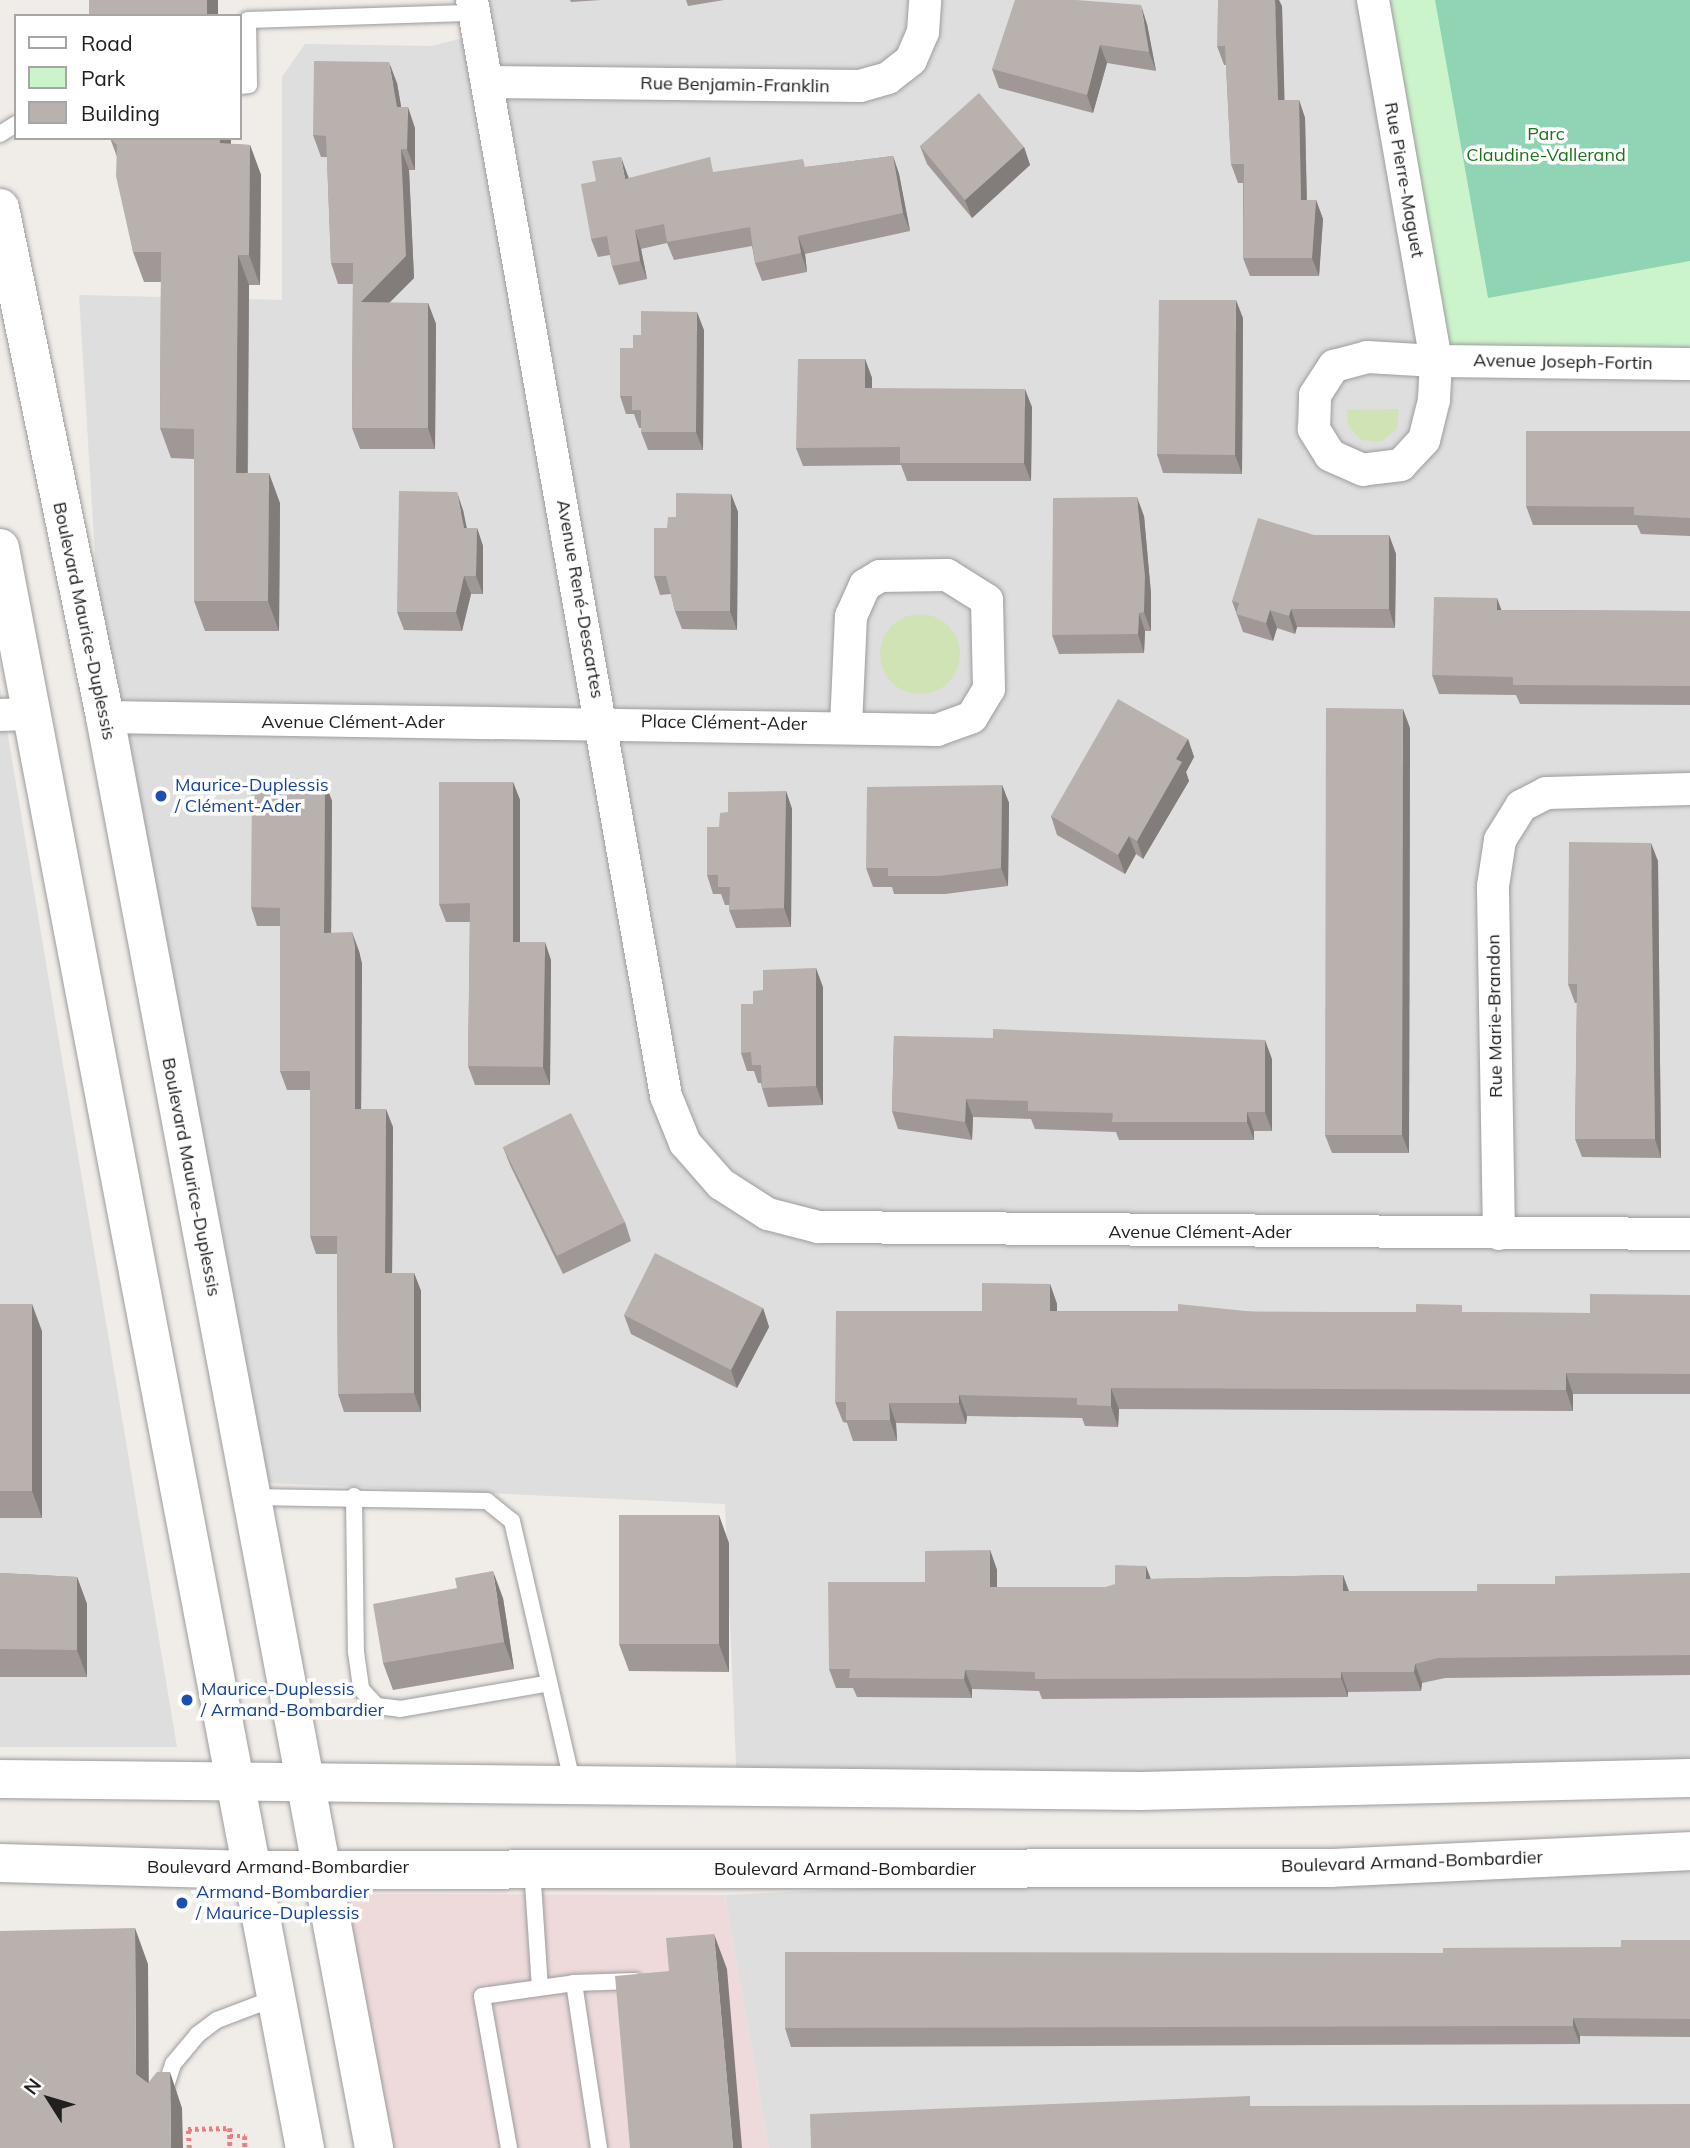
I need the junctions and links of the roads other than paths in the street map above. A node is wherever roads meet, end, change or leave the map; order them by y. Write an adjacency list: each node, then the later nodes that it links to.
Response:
1 (925, 0): 4 (street, Rue Benjamin-Franklin)
2 (1373, 0): 7 (street, Rue Pierre-Maguet)
3 (474, 6): 4 (street, Avenue René-Descartes); 5 (lane)
4 (489, 82): 12 (street, Avenue René-Descartes)
5 (242, 86)
6 (0, 208): 11 (street, Boulevard Maurice-Duplessis)
7 (1436, 360): 8 (street, Avenue Joseph-Fortin)
8 (1690, 364)
9 (0, 548): 10 (street)
10 (16, 715): 23 (street)
11 (105, 717): 12 (street, Avenue Clément-Ader); 19 (street, Boulevard Maurice-Duplessis)
12 (602, 722): 13 (street, Place Clément-Ader); 15 (street, Avenue René-Descartes)
13 (846, 725): 13 (street, Place Clément-Ader)
14 (1690, 789): 16 (street, Rue Marie-Brandon)
15 (721, 1184): 16 (street, Avenue Clément-Ader)
16 (1499, 1234): 17 (street, Avenue Clément-Ader)
17 (1690, 1234)
18 (354, 1496): 19 (lane); 20 (lane); 20 (lane)
19 (251, 1497): 24 (street, Boulevard Maurice-Duplessis)
20 (545, 1684): 25 (lane)
21 (1690, 1778): 25 (street)
22 (0, 1779): 23 (street)
23 (232, 1785): 24 (street); 30 (street)
24 (306, 1785): 25 (street); 28 (street, Boulevard Maurice-Duplessis)
25 (573, 1787)
26 (1690, 1850): 29 (street, Boulevard Armand-Bombardier)
27 (0, 1863): 30 (street, Boulevard Armand-Bombardier)
28 (322, 1865): 29 (street, Boulevard Armand-Bombardier); 30 (street, Boulevard Armand-Bombardier); 37 (street, Boulevard Maurice-Duplessis)
29 (532, 1868): 33 (lane)
30 (253, 1870): 34 (street)
31 (649, 1981): 32 (lane)
32 (574, 1983): 33 (lane); 39 (lane)
33 (540, 1987): 38 (lane)
34 (275, 1998): 35 (lane); 36 (street)
35 (159, 2108)
36 (305, 2148)
37 (374, 2148)
38 (509, 2148)
39 (599, 2148)

